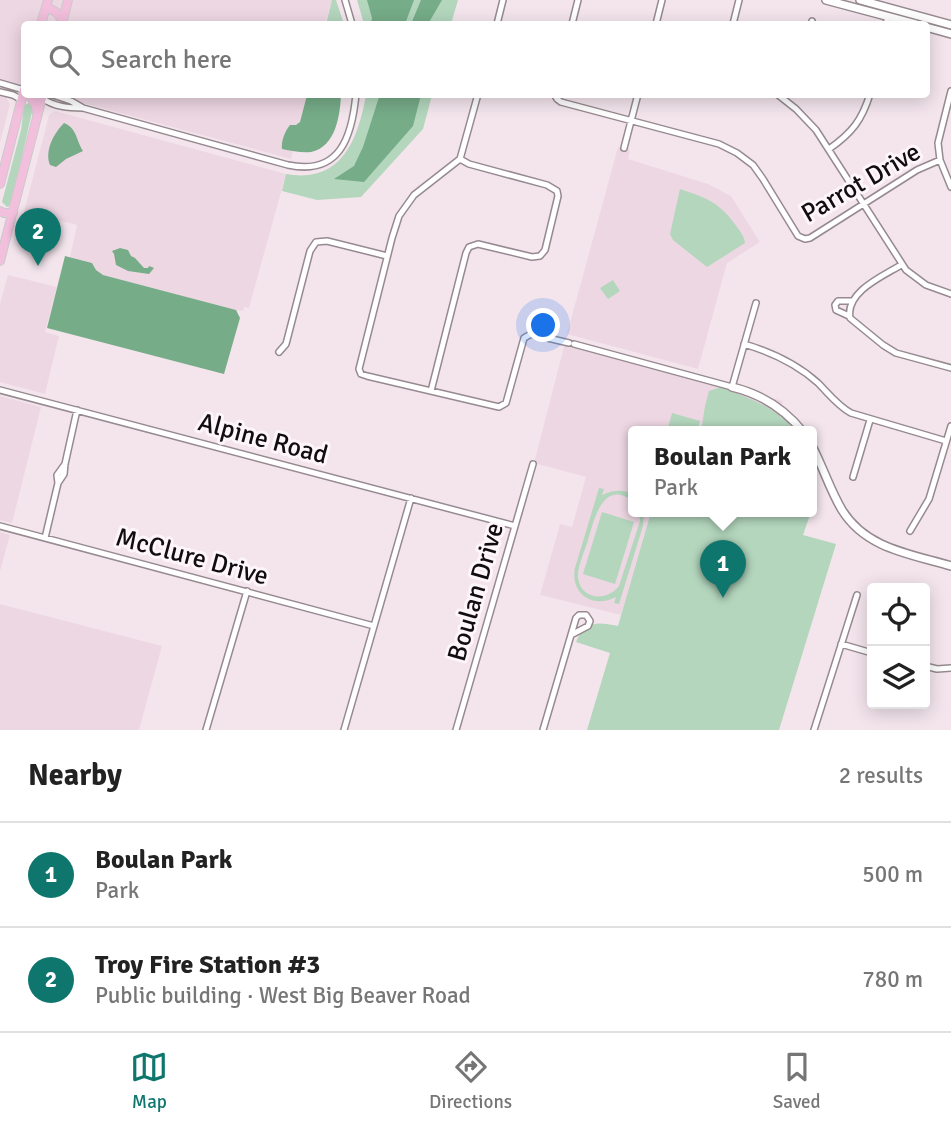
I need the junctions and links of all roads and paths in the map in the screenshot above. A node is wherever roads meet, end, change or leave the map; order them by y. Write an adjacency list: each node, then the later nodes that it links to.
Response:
1 (68, 0): 12 (main road)
2 (345, 0): 13 (street)
3 (503, 0): 14 (street)
4 (578, 0): 15 (street)
5 (662, 0): 16 (street)
6 (826, 0): 18 (street)
7 (860, 0): 19 (street)
8 (739, 1): 17 (street)
9 (47, 4): 10 (main road); 11 (main road)
10 (42, 21)
11 (62, 21)
12 (63, 21)
13 (351, 21)
14 (498, 21)
15 (573, 21)
16 (657, 21)
17 (734, 21)
18 (891, 21)
19 (951, 24)
20 (930, 28): 21 (street)
21 (951, 34)
22 (0, 83): 23 (street)
23 (21, 89)
24 (951, 90): 42 (street)
25 (0, 92): 26 (street)
26 (21, 97)
27 (26, 98): 43 (main road)
28 (27, 98): 37 (main road)
29 (43, 98): 37 (main road)
30 (46, 98): 31 (street)
31 (355, 98)
32 (477, 98): 41 (street)
33 (558, 98): 38 (street)
34 (637, 98): 38 (street)
35 (786, 98): 40 (street)
36 (869, 98): 40 (street)
37 (38, 116): 47 (main road)
38 (631, 121): 39 (street); 45 (street, Parrot Drive)
39 (624, 148)
40 (829, 149): 45 (street)
41 (460, 159): 49 (street); 60 (street)
42 (940, 160): 44 (street); 45 (street, Parrot Drive)
43 (0, 184)
44 (951, 187)
45 (863, 203): 50 (street)
46 (0, 211): 47 (main road)
47 (13, 213): 48 (main road)
48 (1, 255)
49 (387, 256): 56 (street); 60 (street)
50 (901, 265): 51 (street); 53 (street)
51 (951, 294)
52 (756, 303): 55 (street)
53 (851, 303): 54 (street); 54 (street)
54 (849, 316): 57 (street)
55 (744, 344): 58 (street); 62 (street)
56 (278, 352)
57 (951, 368)
58 (732, 387): 60 (street); 63 (street)
59 (0, 390): 61 (street, Alpine Road)
60 (431, 391)
61 (77, 410): 69 (street, Alpine Road); 73 (street)
62 (870, 420): 65 (street); 68 (street)
63 (797, 426)
64 (951, 426): 65 (street)
65 (946, 441): 72 (street)
66 (817, 457): 74 (street)
67 (533, 464): 71 (street, Boulan Drive)
68 (853, 477)
69 (411, 498): 71 (street, Alpine Road); 77 (street)
70 (0, 526): 73 (street, McClure Drive)
71 (516, 526): 85 (street, Boulan Drive)
72 (910, 531)
73 (45, 538): 75 (street, McClure Drive)
74 (951, 566)
75 (247, 591): 77 (street, McClure Drive); 83 (street)
76 (857, 595): 79 (street)
77 (374, 626): 84 (street)
78 (571, 635): 86 (street)
79 (841, 644): 80 (street); 87 (street)
80 (867, 652)
81 (930, 667): 82 (street)
82 (951, 668)
83 (206, 730)
84 (344, 730)
85 (456, 730)
86 (543, 730)
87 (814, 730)

